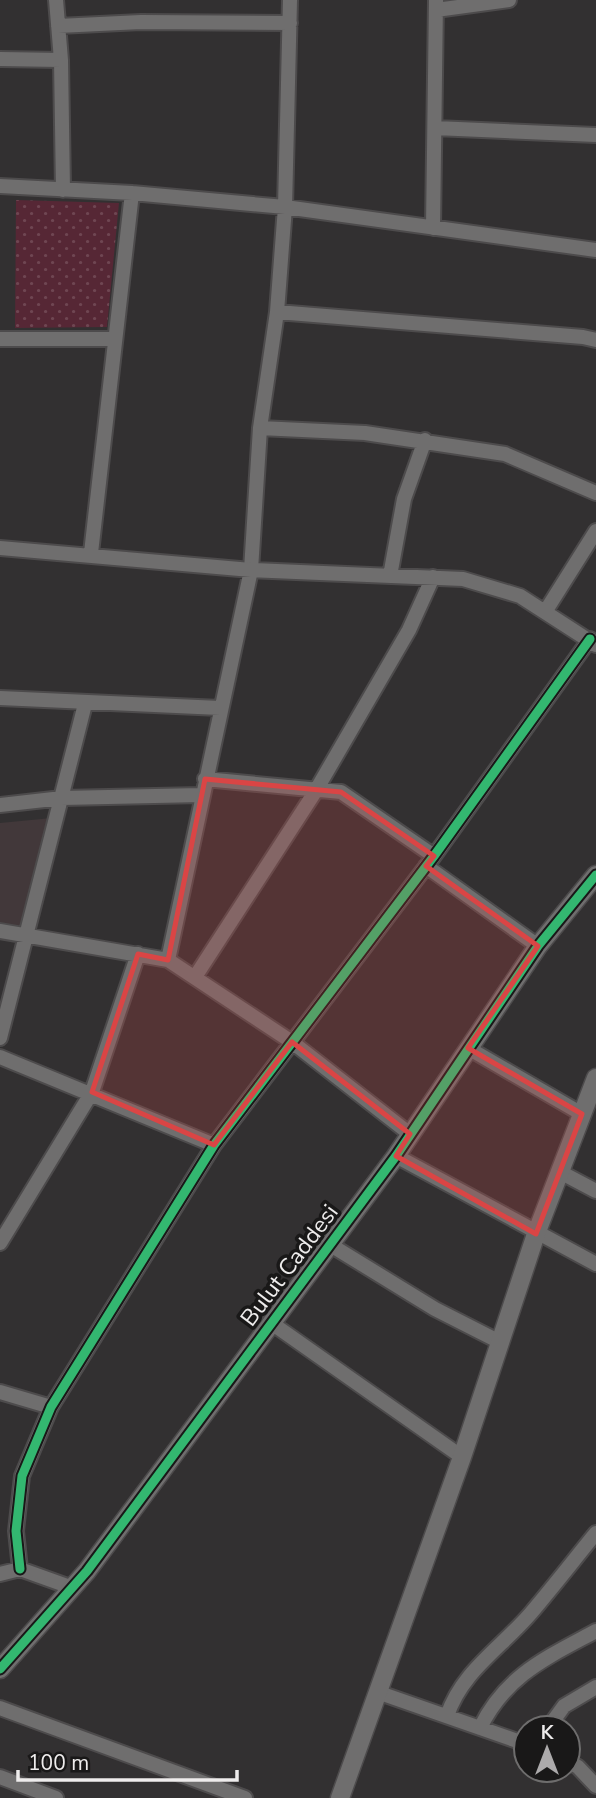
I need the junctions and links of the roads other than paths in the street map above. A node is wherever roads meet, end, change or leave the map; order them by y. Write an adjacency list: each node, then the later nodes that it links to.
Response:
1 (56, 0): 6 (street)
2 (290, 0): 5 (street)
3 (509, 0): 4 (street)
4 (436, 5): 9 (street)
5 (290, 23): 6 (street); 14 (street)
6 (58, 26): 8 (street)
7 (0, 59): 8 (street)
8 (61, 60): 12 (street)
9 (435, 128): 10 (street); 15 (street)
10 (596, 135)
11 (0, 186): 12 (street)
12 (62, 190): 13 (street)
13 (132, 193): 14 (street); 19 (street)
14 (285, 207): 15 (street); 17 (street)
15 (433, 228): 16 (street)
16 (596, 250)
17 (277, 312): 20 (street); 21 (street)
18 (0, 339): 19 (street)
19 (115, 339): 26 (street)
20 (596, 340)
21 (260, 428): 22 (street); 27 (street)
22 (425, 440): 23 (street); 28 (street)
23 (596, 493)
24 (596, 531): 30 (street)
25 (0, 548): 26 (street)
26 (91, 553): 27 (street)
27 (251, 570): 28 (street); 34 (street)
28 (390, 576): 29 (street)
29 (433, 577): 30 (street); 36 (street)
30 (545, 612): 31 (street)
31 (593, 642): 40 (street)
32 (0, 698): 33 (street)
33 (85, 704): 34 (street); 38 (street)
34 (220, 708): 35 (street)
35 (205, 779): 36 (street); 37 (street)
36 (315, 792): 40 (street); 47 (street)
37 (201, 795): 38 (street); 46 (street)
38 (62, 798): 39 (street); 43 (street)
39 (0, 805)
40 (430, 861): 44 (street); 49 (street)
41 (596, 875): 44 (street, Bulut Caddesi)
42 (0, 931): 43 (street)
43 (29, 934): 45 (street); 48 (street)
44 (538, 946): 50 (street, Bulut Caddesi)
45 (138, 954): 46 (street); 53 (street)
46 (168, 960): 47 (street)
47 (195, 977): 49 (street)
48 (0, 1038)
49 (292, 1042): 55 (street); 56 (street)
50 (468, 1048): 54 (street); 55 (street, Bulut Caddesi)
51 (0, 1057): 53 (street)
52 (596, 1078): 54 (street)
53 (92, 1092): 56 (street); 61 (street)
54 (582, 1114): 58 (street)
55 (410, 1134): 57 (street, Bulut Caddesi)
56 (214, 1145): 67 (street)
57 (396, 1156): 60 (street); 62 (street, Bulut Caddesi)
58 (560, 1172): 59 (street); 60 (street)
59 (596, 1191)
60 (536, 1234): 63 (street); 65 (street)
61 (0, 1244)
62 (330, 1244): 64 (street, Bulut Caddesi); 65 (street)
63 (596, 1265)
64 (270, 1322): 68 (street); 72 (street, Bulut Caddesi)
65 (500, 1342): 68 (street)
66 (0, 1392): 67 (street)
67 (51, 1407): 70 (street)
68 (462, 1457): 76 (street)
69 (596, 1533): 79 (street)
70 (20, 1569): 71 (street); 72 (street)
71 (0, 1574)
72 (73, 1588): 74 (street, Bulut Caddesi)
73 (596, 1631): 80 (street)
74 (0, 1669)
75 (596, 1687): 78 (street)
76 (377, 1692): 79 (street); 87 (street)
77 (0, 1708): 86 (street)
78 (558, 1714)
79 (447, 1716): 80 (street)
80 (480, 1728): 81 (street)
81 (512, 1739)
82 (582, 1771): 84 (street)
83 (0, 1777): 85 (street)
84 (596, 1786)
85 (56, 1798)
86 (245, 1798)
87 (340, 1798)

